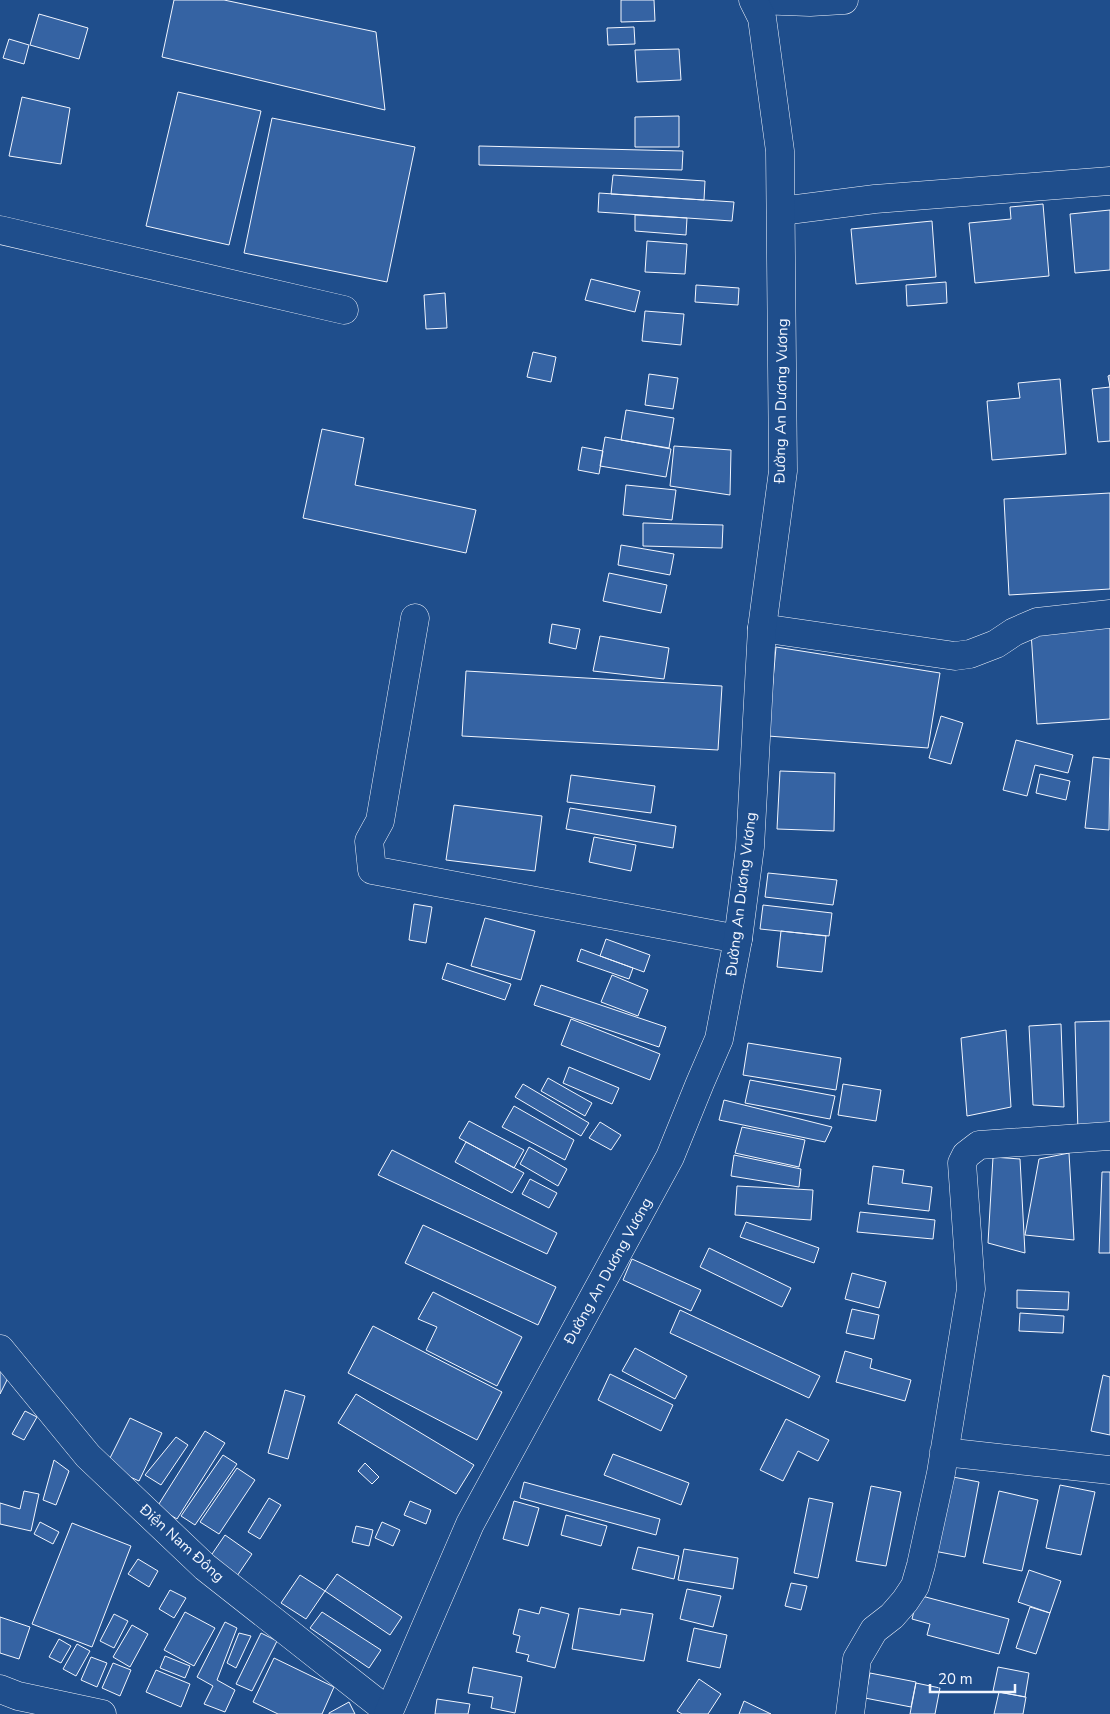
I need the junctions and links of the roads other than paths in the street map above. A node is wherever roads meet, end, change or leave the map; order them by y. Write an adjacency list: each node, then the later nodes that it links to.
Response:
1 (753, 0): 2 (main road); 4 (main road, Đường An Dương Vương)
2 (844, 0)
3 (1110, 181): 4 (main road)
4 (781, 211): 9 (main road, Đường An Dương Vương)
5 (0, 230): 6 (main road)
6 (344, 310)
7 (1110, 614): 9 (main road)
8 (415, 618): 10 (main road)
9 (762, 628): 10 (main road, Đường An Dương Vương)
10 (738, 939): 16 (main road, Đường An Dương Vương)
11 (1110, 1136): 13 (main road)
12 (0, 1349): 16 (main road, Điện Nam Đông)
13 (944, 1452): 14 (main road); 18 (main road)
14 (1110, 1470)
15 (0, 1690): 17 (main road)
16 (388, 1713)
17 (102, 1714)
18 (850, 1714)

